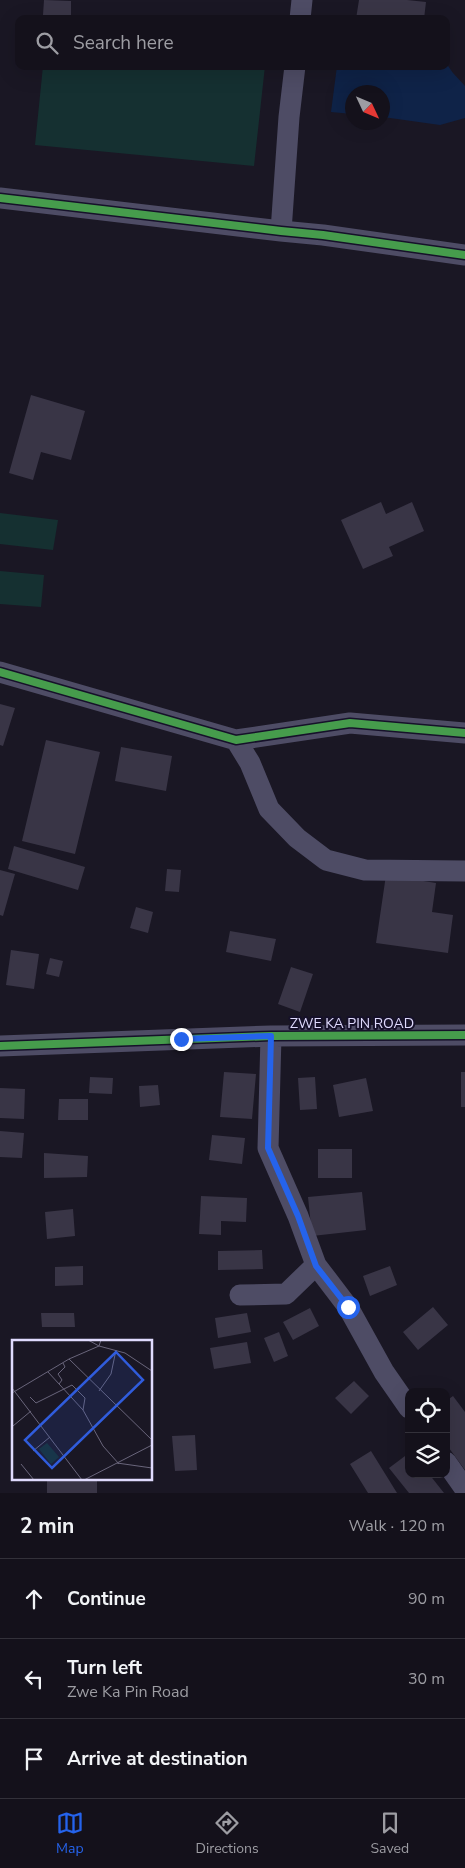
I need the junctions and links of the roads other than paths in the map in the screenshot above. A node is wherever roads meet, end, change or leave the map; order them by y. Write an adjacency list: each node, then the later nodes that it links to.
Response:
1 (302, 0): 2 (street)
2 (300, 15)
3 (295, 70): 5 (street)
4 (0, 198): 5 (street)
5 (280, 232): 6 (street)
6 (465, 255)
7 (0, 672): 9 (street)
8 (465, 733): 9 (street)
9 (236, 740): 10 (street)
10 (465, 871)
11 (465, 1035): 12 (street, ZWE KA PIN ROAD)
12 (271, 1036): 13 (street, ZWE KA PIN ROAD); 14 (street)
13 (0, 1046)
14 (316, 1266): 15 (street); 16 (street)
15 (240, 1295)
16 (405, 1402)
17 (450, 1468): 18 (street)
18 (465, 1489)

